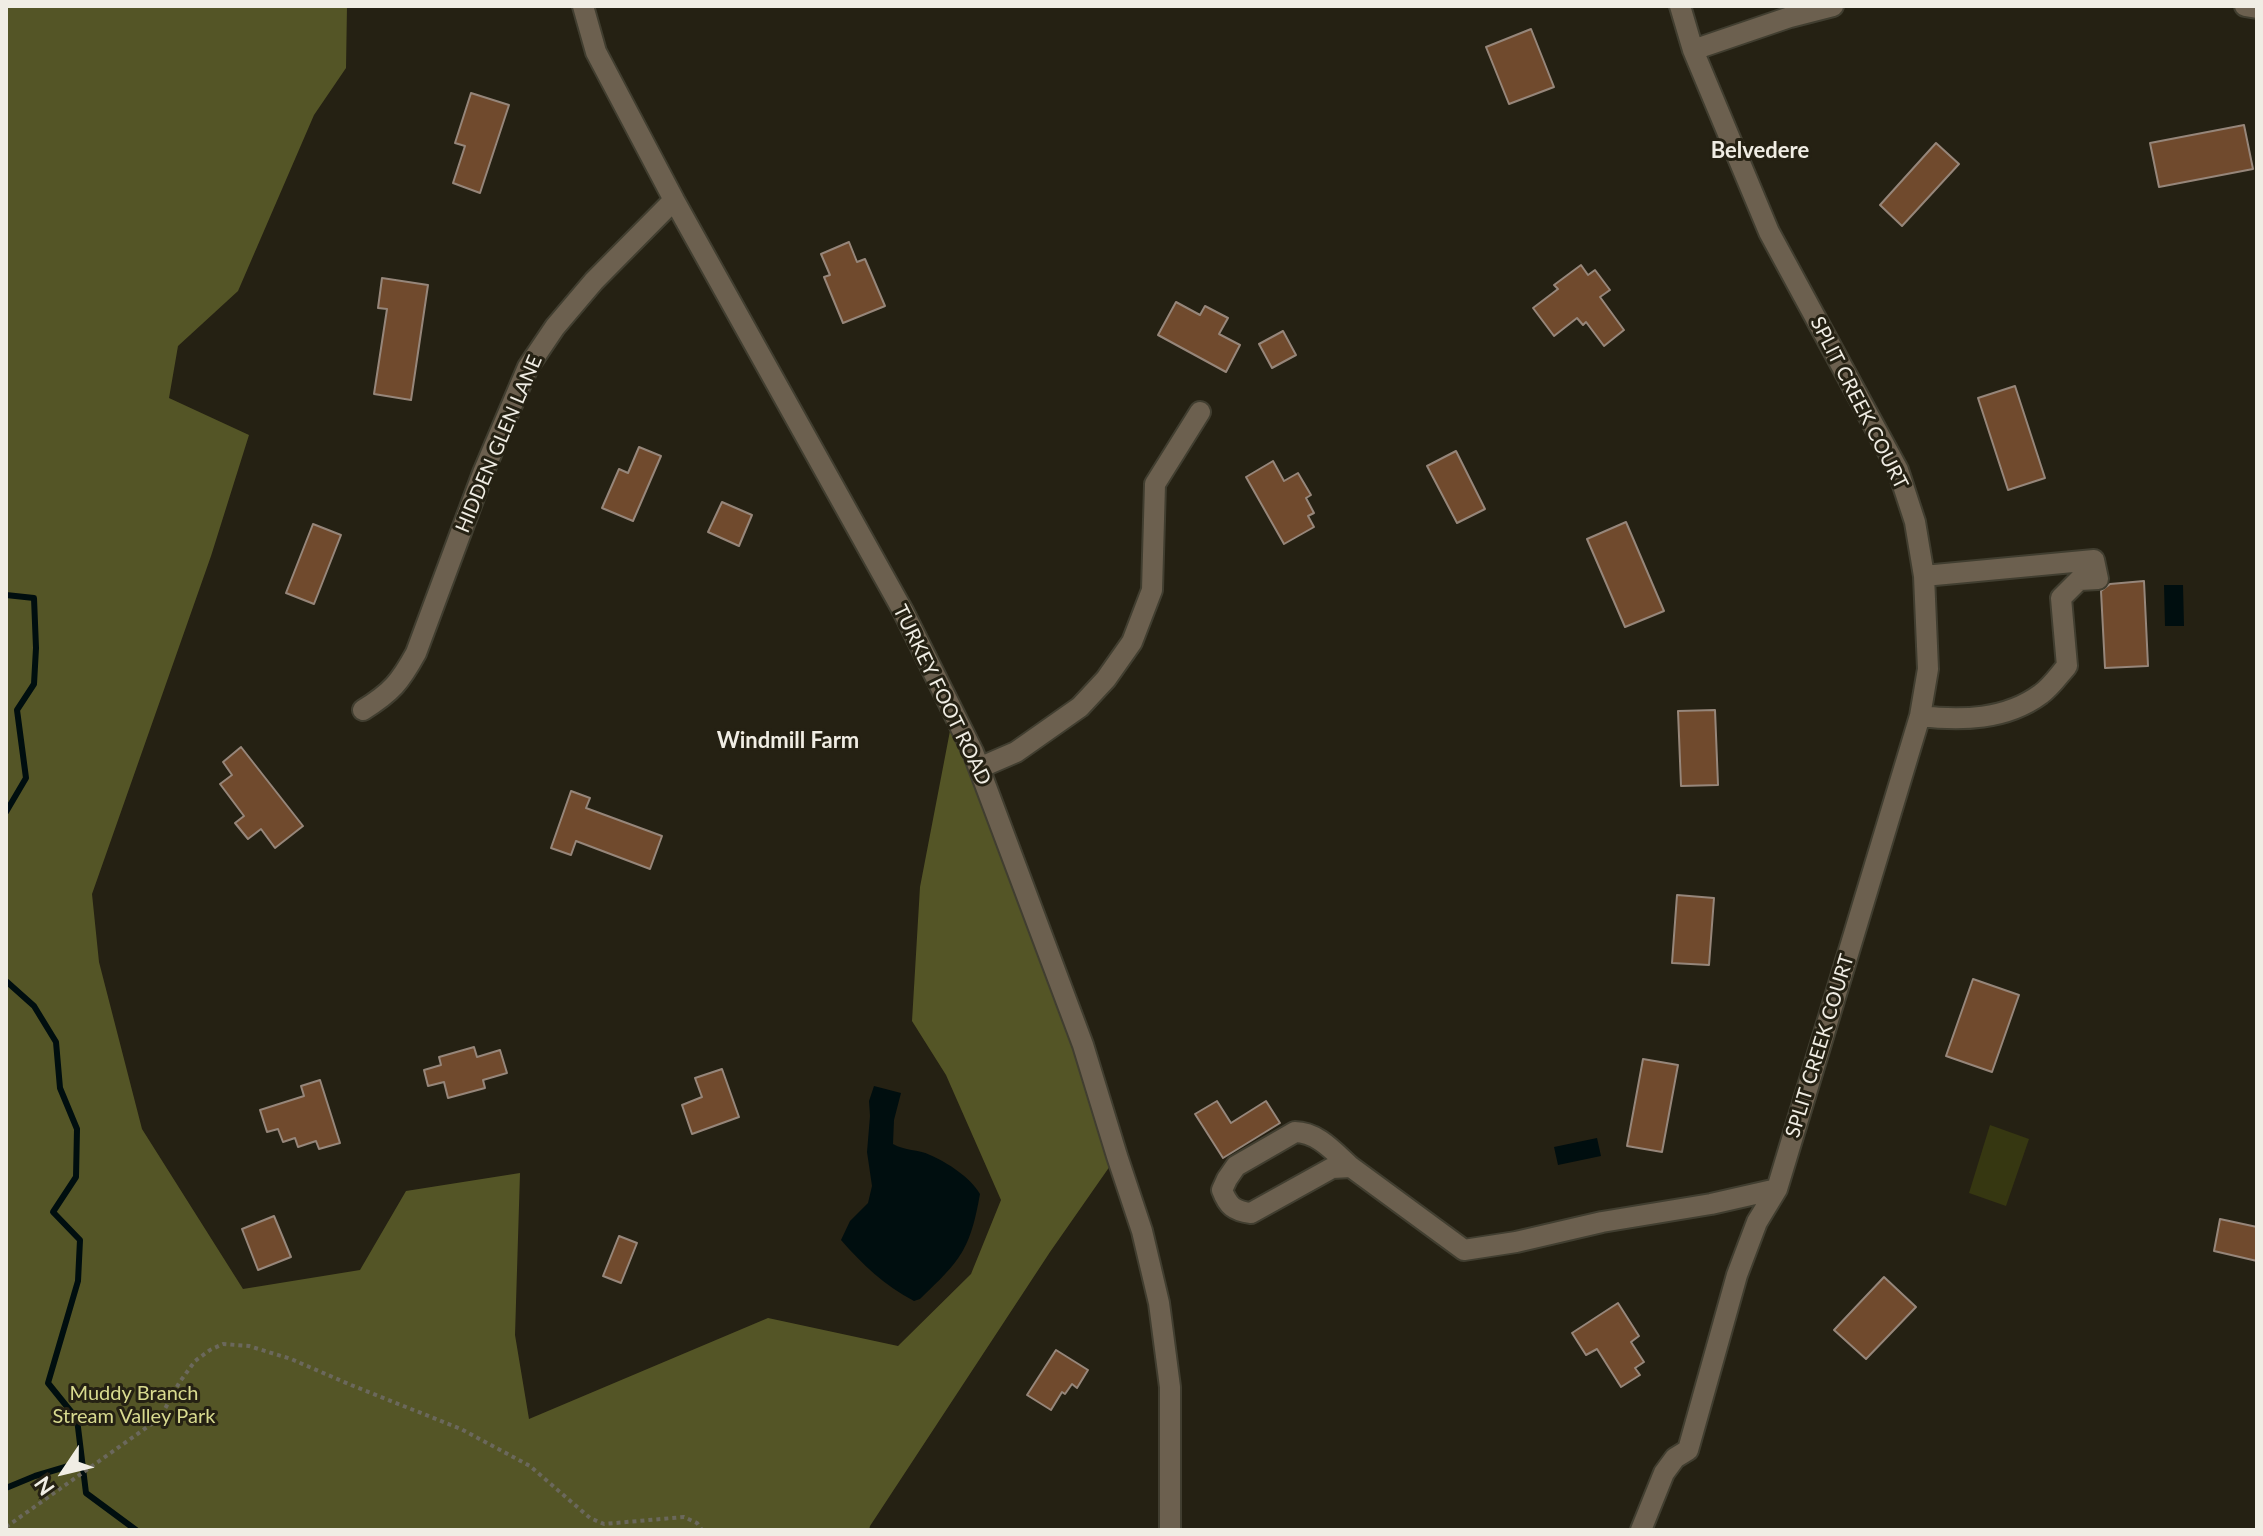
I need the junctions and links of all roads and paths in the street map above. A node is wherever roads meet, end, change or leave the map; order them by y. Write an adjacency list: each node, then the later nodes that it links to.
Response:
1 (583, 6): 7 (street, TURKEY FOOT ROAD)
2 (1680, 6): 6 (street, SPLIT CREEK COURT)
3 (1833, 6): 6 (street)
4 (2245, 6): 5 (street)
5 (2257, 8)
6 (1693, 50): 9 (street, SPLIT CREEK COURT)
7 (674, 200): 10 (street, HIDDEN GLEN LANE); 12 (street, TURKEY FOOT ROAD)
8 (1200, 412): 12 (street)
9 (1924, 576): 11 (street, SPLIT CREEK COURT); 11 (street)
10 (363, 710)
11 (1920, 716): 14 (street, SPLIT CREEK COURT)
12 (979, 768): 17 (street, TURKEY FOOT ROAD)
13 (1351, 1167): 13 (street); 14 (street)
14 (1777, 1189): 18 (street, SPLIT CREEK COURT)
15 (6, 1527): 16 (path)
16 (702, 1530)
17 (1170, 1530)
18 (1641, 1530)

